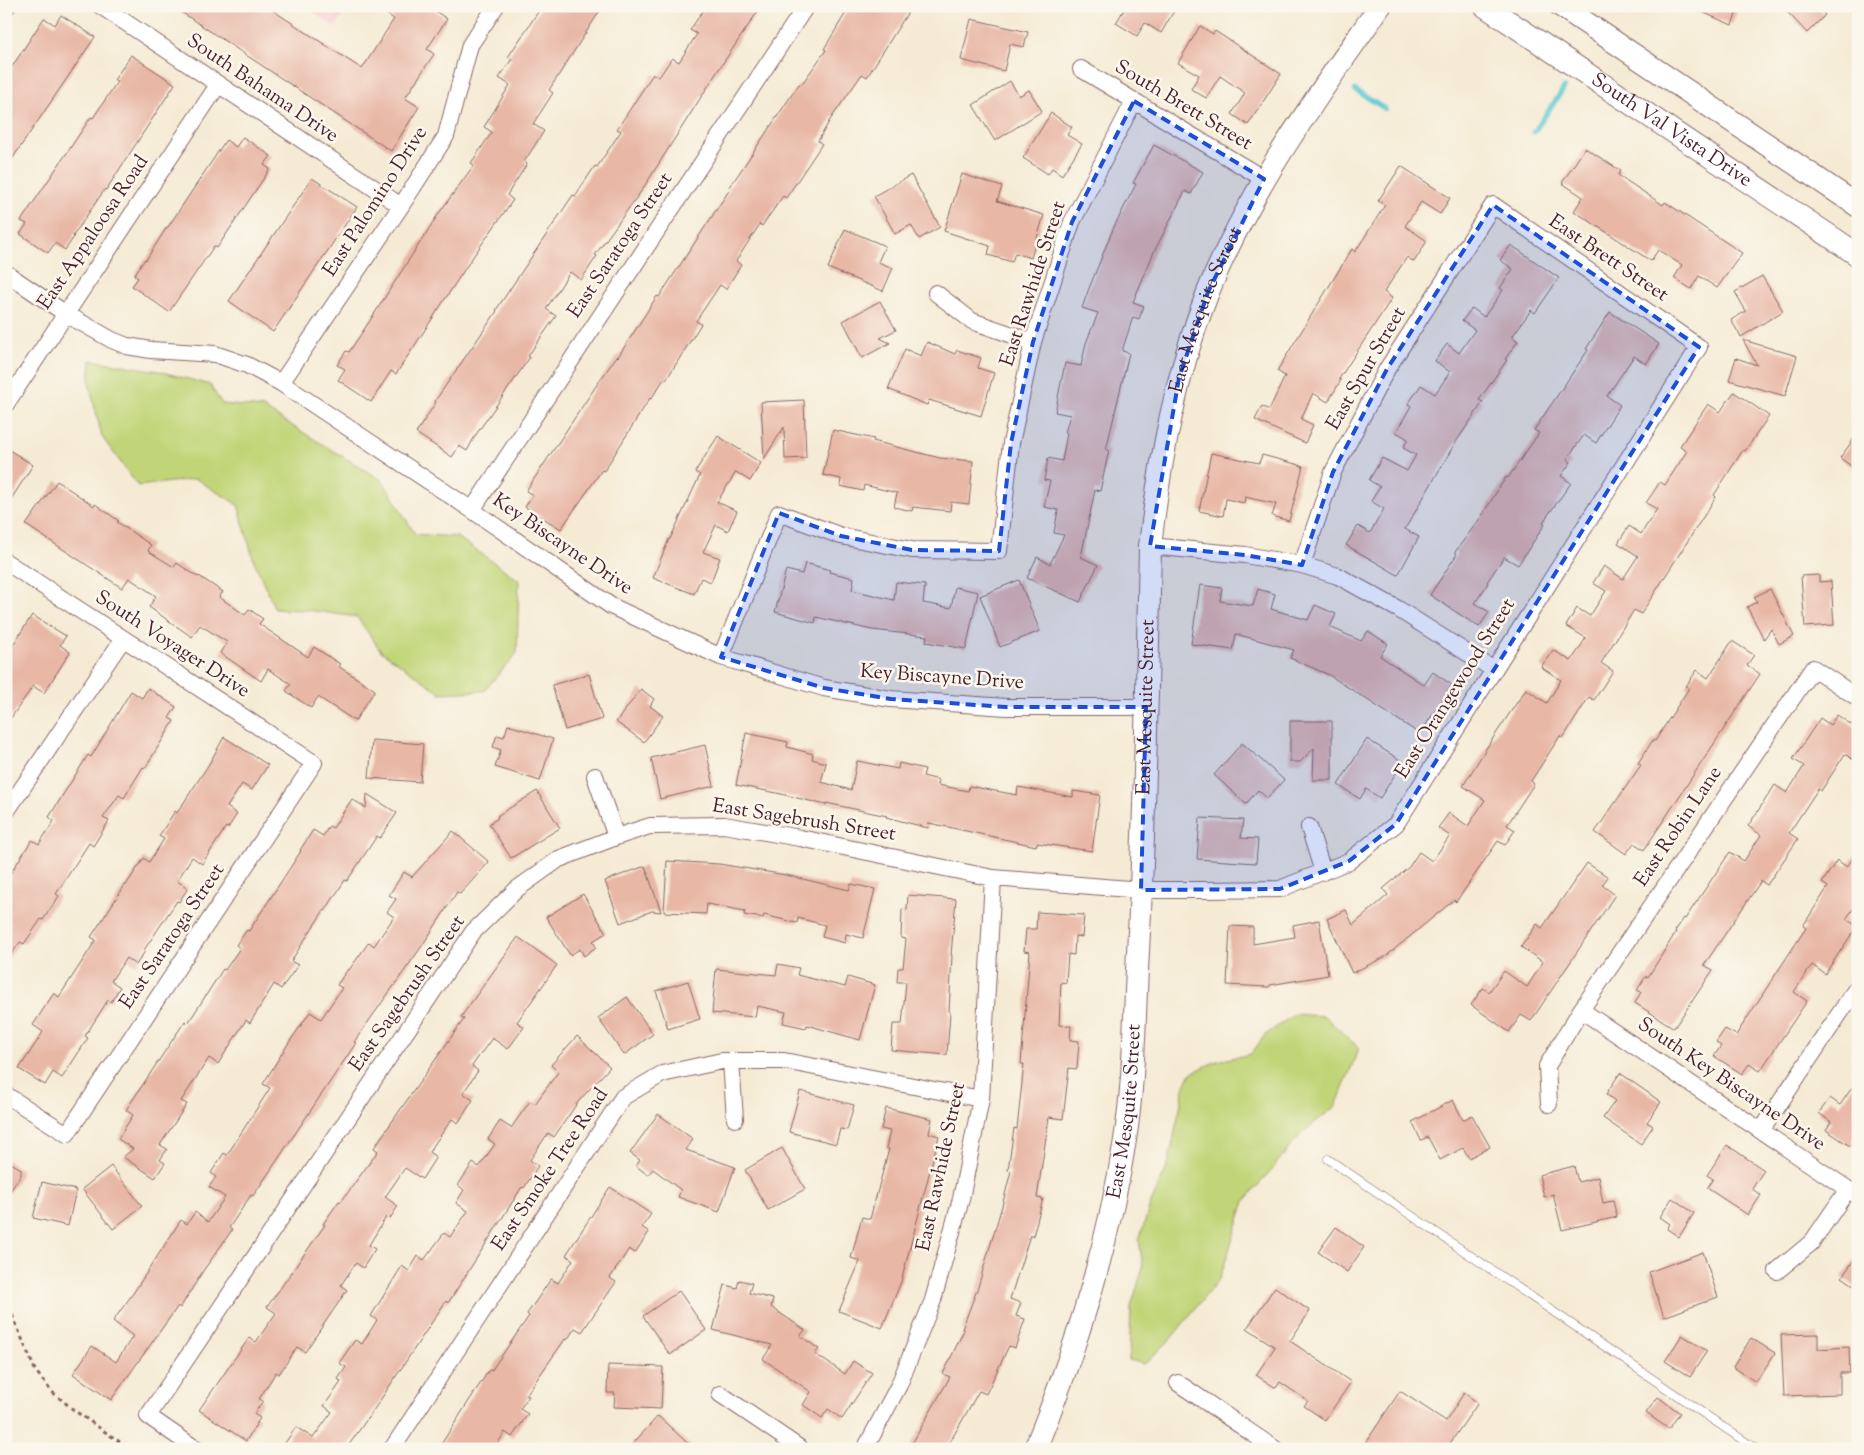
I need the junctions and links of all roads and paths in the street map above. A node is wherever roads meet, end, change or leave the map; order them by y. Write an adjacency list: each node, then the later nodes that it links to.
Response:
1 (100, 6): 8 (street, South Bahama Drive)
2 (496, 6): 11 (street, East Palomino Drive)
3 (806, 6): 22 (street, East Saratoga Street)
4 (1380, 6): 10 (street, East Mesquite Street)
5 (1485, 6): 14 (street, South Val Vista Drive)
6 (1561, 6): 13 (street, South Val Vista Drive)
7 (1081, 69): 9 (street, South Brett Street)
8 (218, 85): 11 (street, South Bahama Drive); 17 (street, East Appaloosa Road)
9 (1134, 101): 10 (street, South Brett Street); 18 (street, East Rawhide Street)
10 (1264, 179): 23 (street, East Mesquite Street)
11 (401, 206): 20 (street, East Palomino Drive)
12 (1493, 206): 19 (street, East Brett Street); 25 (street, East Spur Street)
13 (1858, 206)
14 (1858, 255)
15 (6, 273): 17 (street, Key Biscayne Drive)
16 (936, 293): 18 (street)
17 (66, 314): 20 (street, Key Biscayne Drive); 21 (street, East Appaloosa Road)
18 (1033, 342): 27 (street, East Rawhide Street)
19 (1698, 347): 28 (street, East Orangewood Street)
20 (281, 383): 22 (street, Key Biscayne Drive)
21 (6, 404)
22 (472, 510): 27 (street, Key Biscayne Drive)
23 (1150, 546): 25 (street); 30 (street, East Mesquite Street)
24 (6, 562): 26 (street, South Voyager Drive)
25 (1302, 565): 28 (street)
26 (123, 639): 31 (street, South Voyager Drive); 33 (street)
27 (721, 657): 30 (street, Key Biscayne Drive)
28 (1494, 670): 36 (street, East Orangewood Street)
29 (1858, 698): 40 (street, East Robin Lane)
30 (1146, 707): 38 (street, East Mesquite Street)
31 (314, 763): 42 (street, East Saratoga Street)
32 (595, 776): 35 (street)
33 (6, 812)
34 (1309, 827): 36 (street)
35 (616, 837): 37 (street, East Sagebrush Street); 54 (street, East Sagebrush Street)
36 (1323, 872): 38 (street, East Orangewood Street)
37 (993, 878): 38 (street, East Sagebrush Street); 43 (street, East Rawhide Street)
38 (1141, 890): 58 (street, East Mesquite Street)
39 (1858, 986): 46 (street)
40 (1581, 1010): 44 (street, East Robin Lane); 46 (street, South Key Biscayne Drive)
41 (731, 1061): 43 (street, East Smoke Tree Road); 45 (street); 55 (street, East Smoke Tree Road)
42 (6, 1095)
43 (981, 1099): 57 (street, East Rawhide Street)
44 (1549, 1104)
45 (735, 1119)
46 (1761, 1131): 48 (street, South Key Biscayne Drive)
47 (1328, 1159): 60 (lane)
48 (1853, 1192): 49 (street)
49 (1777, 1271)
50 (6, 1300): 53 (path)
51 (1178, 1383): 59 (street)
52 (720, 1394): 56 (street)
53 (130, 1449)
54 (196, 1449)
55 (392, 1449)
56 (801, 1449)
57 (865, 1449)
58 (1035, 1449)
59 (1275, 1449)
60 (1756, 1449)

